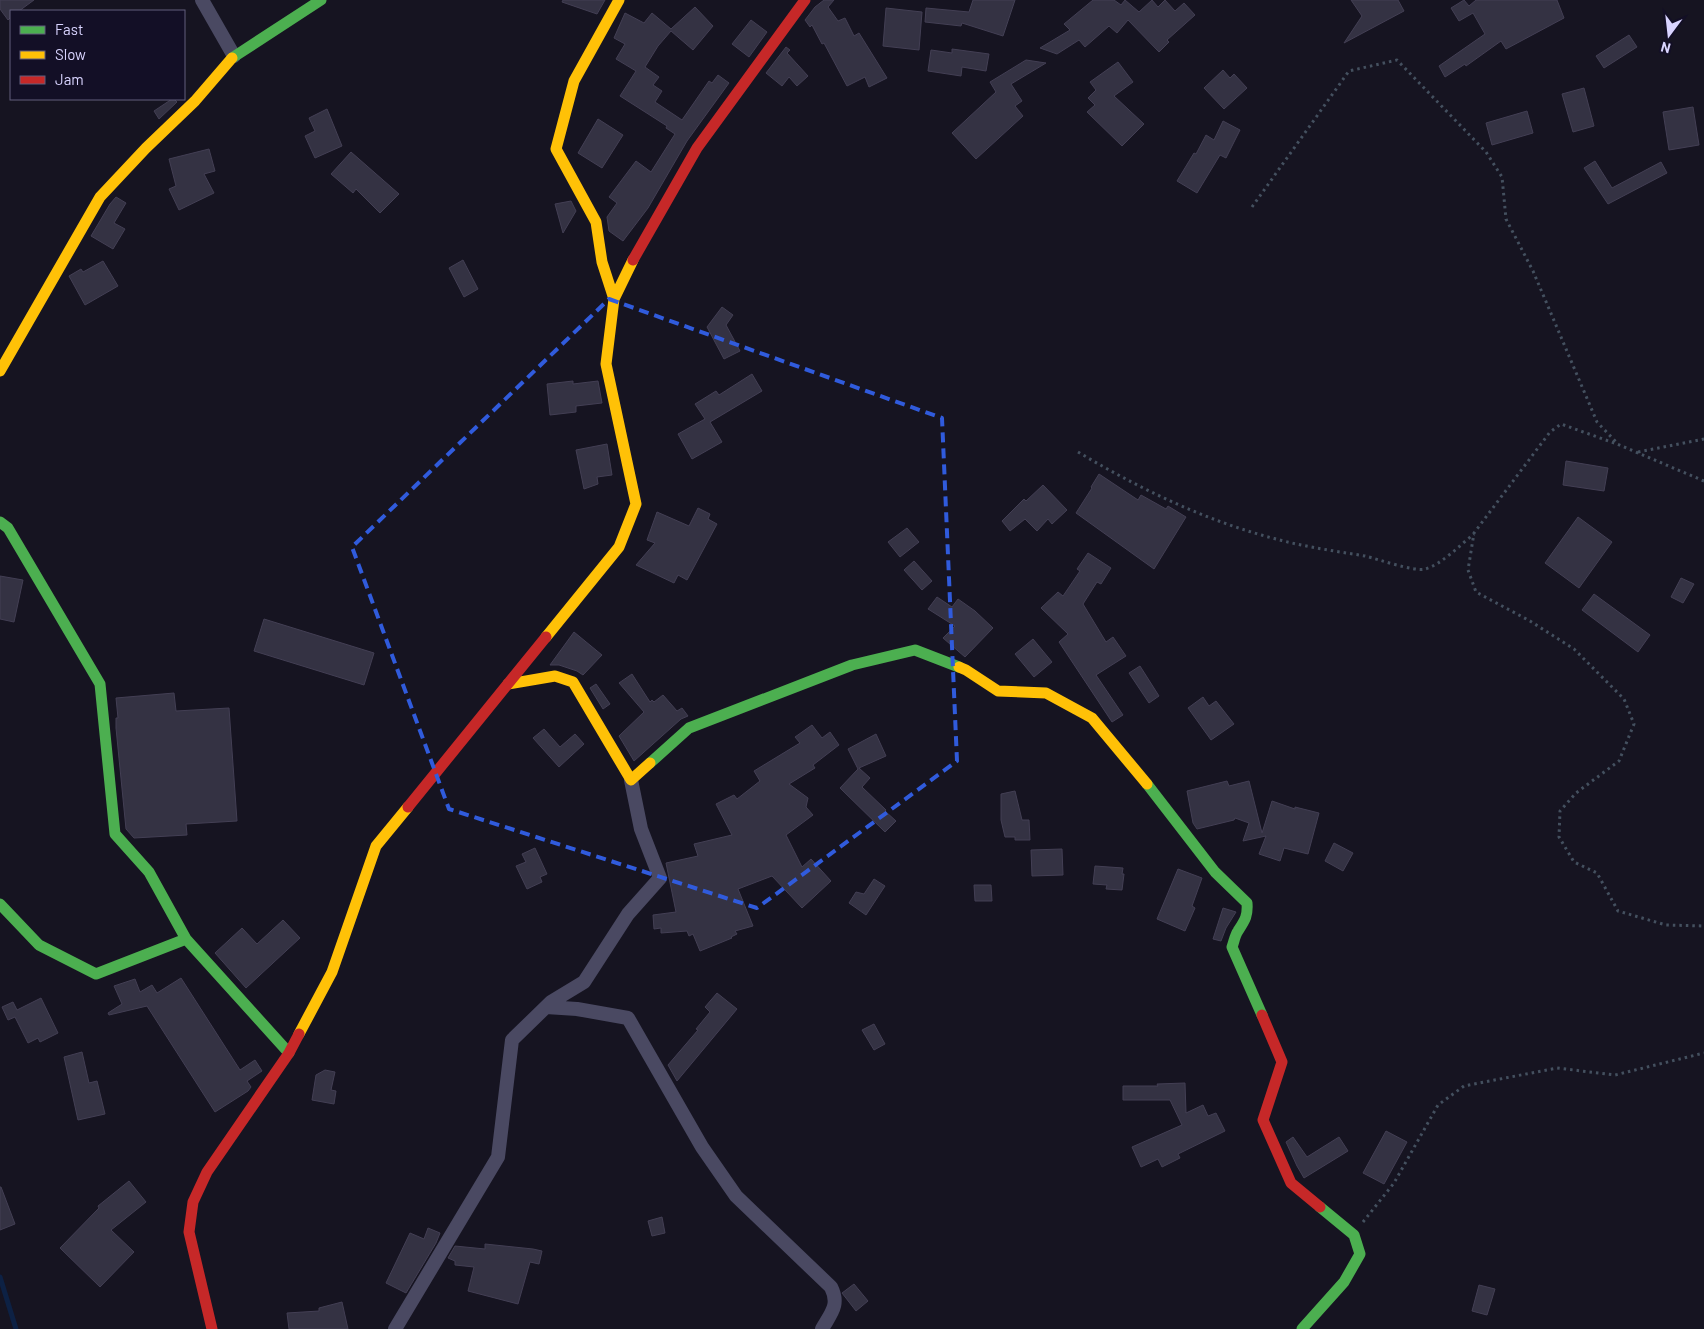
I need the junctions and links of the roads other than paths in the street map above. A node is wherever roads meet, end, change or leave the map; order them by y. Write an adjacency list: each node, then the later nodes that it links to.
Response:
1 (202, 0): 5 (street)
2 (321, 0): 5 (street)
3 (619, 0): 6 (street)
4 (805, 0): 6 (street)
5 (234, 56): 7 (street)
6 (614, 300): 9 (street)
7 (0, 371)
8 (0, 522): 12 (street)
9 (508, 684): 10 (street); 14 (street)
10 (631, 780): 13 (street); 18 (street)
11 (0, 904): 12 (street)
12 (186, 938): 14 (street)
13 (546, 1007): 16 (street); 17 (street)
14 (289, 1054): 15 (street)
15 (212, 1329)
16 (395, 1329)
17 (822, 1329)
18 (1302, 1329)

